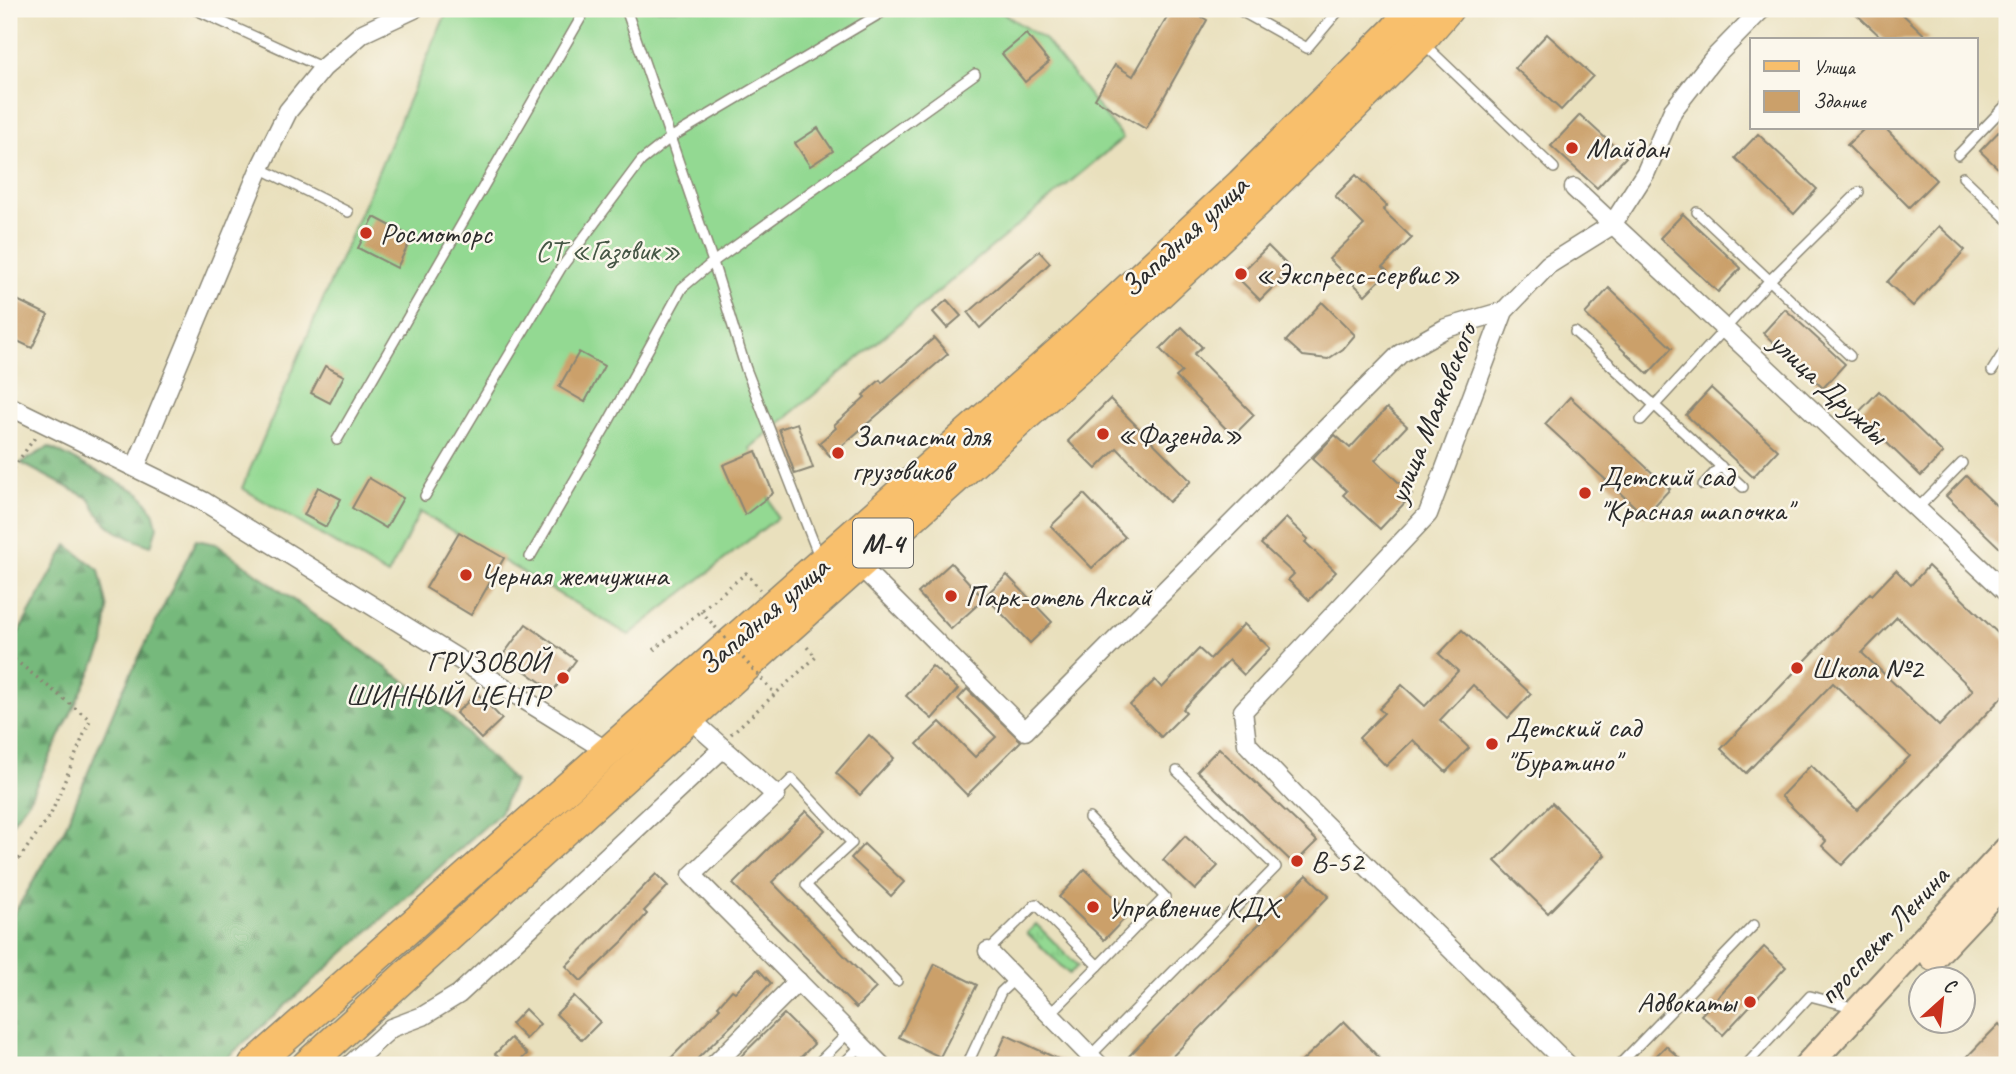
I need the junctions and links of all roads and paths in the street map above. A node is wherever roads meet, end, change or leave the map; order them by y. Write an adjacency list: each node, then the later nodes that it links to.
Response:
1 (194, 9): 12 (lane)
2 (414, 9): 12 (street)
3 (586, 9): 38 (lane)
4 (626, 9): 15 (lane)
5 (1237, 9): 6 (lane)
6 (1339, 9)
7 (1411, 9): 48 (main road, Западная улица / М-4)
8 (1448, 9): 11 (main road, Западная улица / М-4)
9 (1762, 9): 25 (street)
10 (886, 10): 15 (lane)
11 (1420, 41): 18 (lane); 49 (main road, Западная улица / М-4)
12 (323, 68): 17 (street)
13 (975, 74): 26 (lane)
14 (2007, 104): 16 (lane)
15 (670, 138): 26 (lane); 45 (lane)
16 (1958, 155)
17 (260, 168): 22 (lane); 40 (street)
18 (1554, 168)
19 (1964, 177): 24 (lane)
20 (1574, 188): 25 (street, улица Дружбы)
21 (1859, 192): 27 (lane)
22 (348, 212)
23 (1697, 212): 27 (lane)
24 (2007, 219)
25 (1612, 225): 28 (street); 29 (street, улица Дружбы)
26 (713, 262): 47 (lane); 48 (lane)
27 (1769, 281): 29 (lane); 32 (lane)
28 (1504, 311): 49 (street, улица Маяковского); 84 (street, улица Маяковского)
29 (1725, 329): 34 (lane); 46 (street, улица Дружбы)
30 (1574, 332): 34 (lane)
31 (2007, 347): 33 (lane)
32 (1850, 356)
33 (1992, 371)
34 (1654, 405): 36 (lane); 41 (lane)
35 (9, 406): 37 (street)
36 (1641, 420)
37 (46, 424): 40 (street); 42 (path)
38 (337, 440)
39 (1962, 463): 46 (lane)
40 (136, 466): 59 (street)
41 (1721, 466): 43 (lane); 44 (lane)
42 (9, 474)
43 (1703, 485)
44 (1743, 487)
45 (425, 496)
46 (1917, 509): 51 (street, улица Дружбы)
47 (530, 556)
48 (821, 564): 59 (main road, Западная улица / М-4)
49 (859, 565): 57 (main road, Западная улица / М-4)
50 (746, 573): 52 (path)
51 (2007, 593)
52 (701, 611): 53 (path); 56 (path, bridge)
53 (654, 650)
54 (9, 655): 64 (path)
55 (816, 657): 56 (path)
56 (775, 694): 58 (path)
57 (689, 718): 58 (street); 77 (main road, Западная улица / М-4)
58 (726, 741): 61 (street); 78 (street)
59 (607, 751): 76 (main road, Западная улица / М-4)
60 (1177, 771): 75 (lane)
61 (776, 795): 70 (street); 71 (lane)
62 (1089, 818): 68 (lane)
63 (2007, 850): 72 (main road, проспект Ленина)
64 (9, 873)
65 (2007, 878): 88 (main road, проспект Ленина)
66 (1754, 925): 85 (lane)
67 (988, 951): 68 (lane); 69 (street)
68 (1098, 965): 73 (lane)
69 (1015, 979): 73 (street); 83 (lane)
70 (798, 981): 74 (street); 79 (street)
71 (897, 981)
72 (1861, 1009): 86 (lane); 87 (main road, проспект Ленина)
73 (1050, 1014): 75 (street)
74 (855, 1039): 80 (lane); 81 (lane); 82 (street)
75 (1095, 1060)
76 (254, 1065)
77 (307, 1065)
78 (350, 1065)
79 (714, 1065)
80 (816, 1065)
81 (842, 1065)
82 (881, 1065)
83 (967, 1065)
84 (1568, 1065)
85 (1619, 1065)
86 (1746, 1065)
87 (1808, 1065)
88 (1831, 1065)

